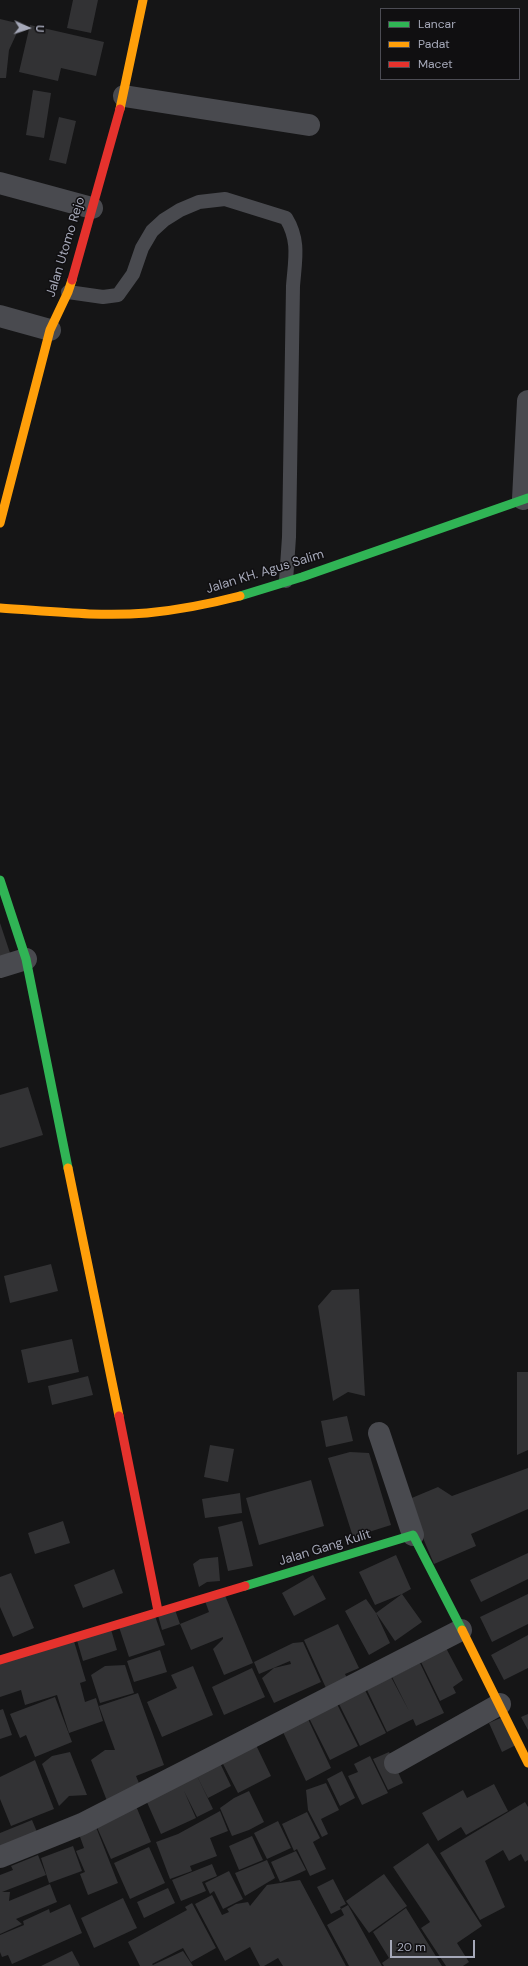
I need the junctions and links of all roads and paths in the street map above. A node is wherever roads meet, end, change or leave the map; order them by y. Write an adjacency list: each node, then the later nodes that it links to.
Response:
1 (143, 0): 2 (street, Jalan Utomo Rejo)
2 (124, 96): 3 (street); 5 (street, Jalan Utomo Rejo)
3 (309, 125)
4 (0, 182): 5 (street)
5 (92, 208): 6 (street, Jalan Utomo Rejo)
6 (68, 292): 8 (street, Jalan Utomo Rejo); 12 (lane)
7 (0, 316): 8 (street)
8 (50, 330): 11 (street, Jalan Utomo Rejo)
9 (528, 401): 10 (street)
10 (526, 499): 12 (street, Jalan KH. Agus Salim)
11 (0, 523)
12 (286, 581): 13 (street, Jalan KH. Agus Salim)
13 (0, 608)
14 (0, 880): 15 (street)
15 (26, 959): 16 (street); 19 (street)
16 (0, 967)
17 (379, 1433): 18 (street)
18 (413, 1535): 19 (street, Jalan Gang Kulit); 20 (street)
19 (158, 1611): 21 (street, Jalan Gang Kulit)
20 (461, 1630): 22 (street); 25 (street)
21 (0, 1660)
22 (500, 1704): 23 (street); 24 (street)
23 (395, 1763)
24 (528, 1763)
25 (0, 1857)

